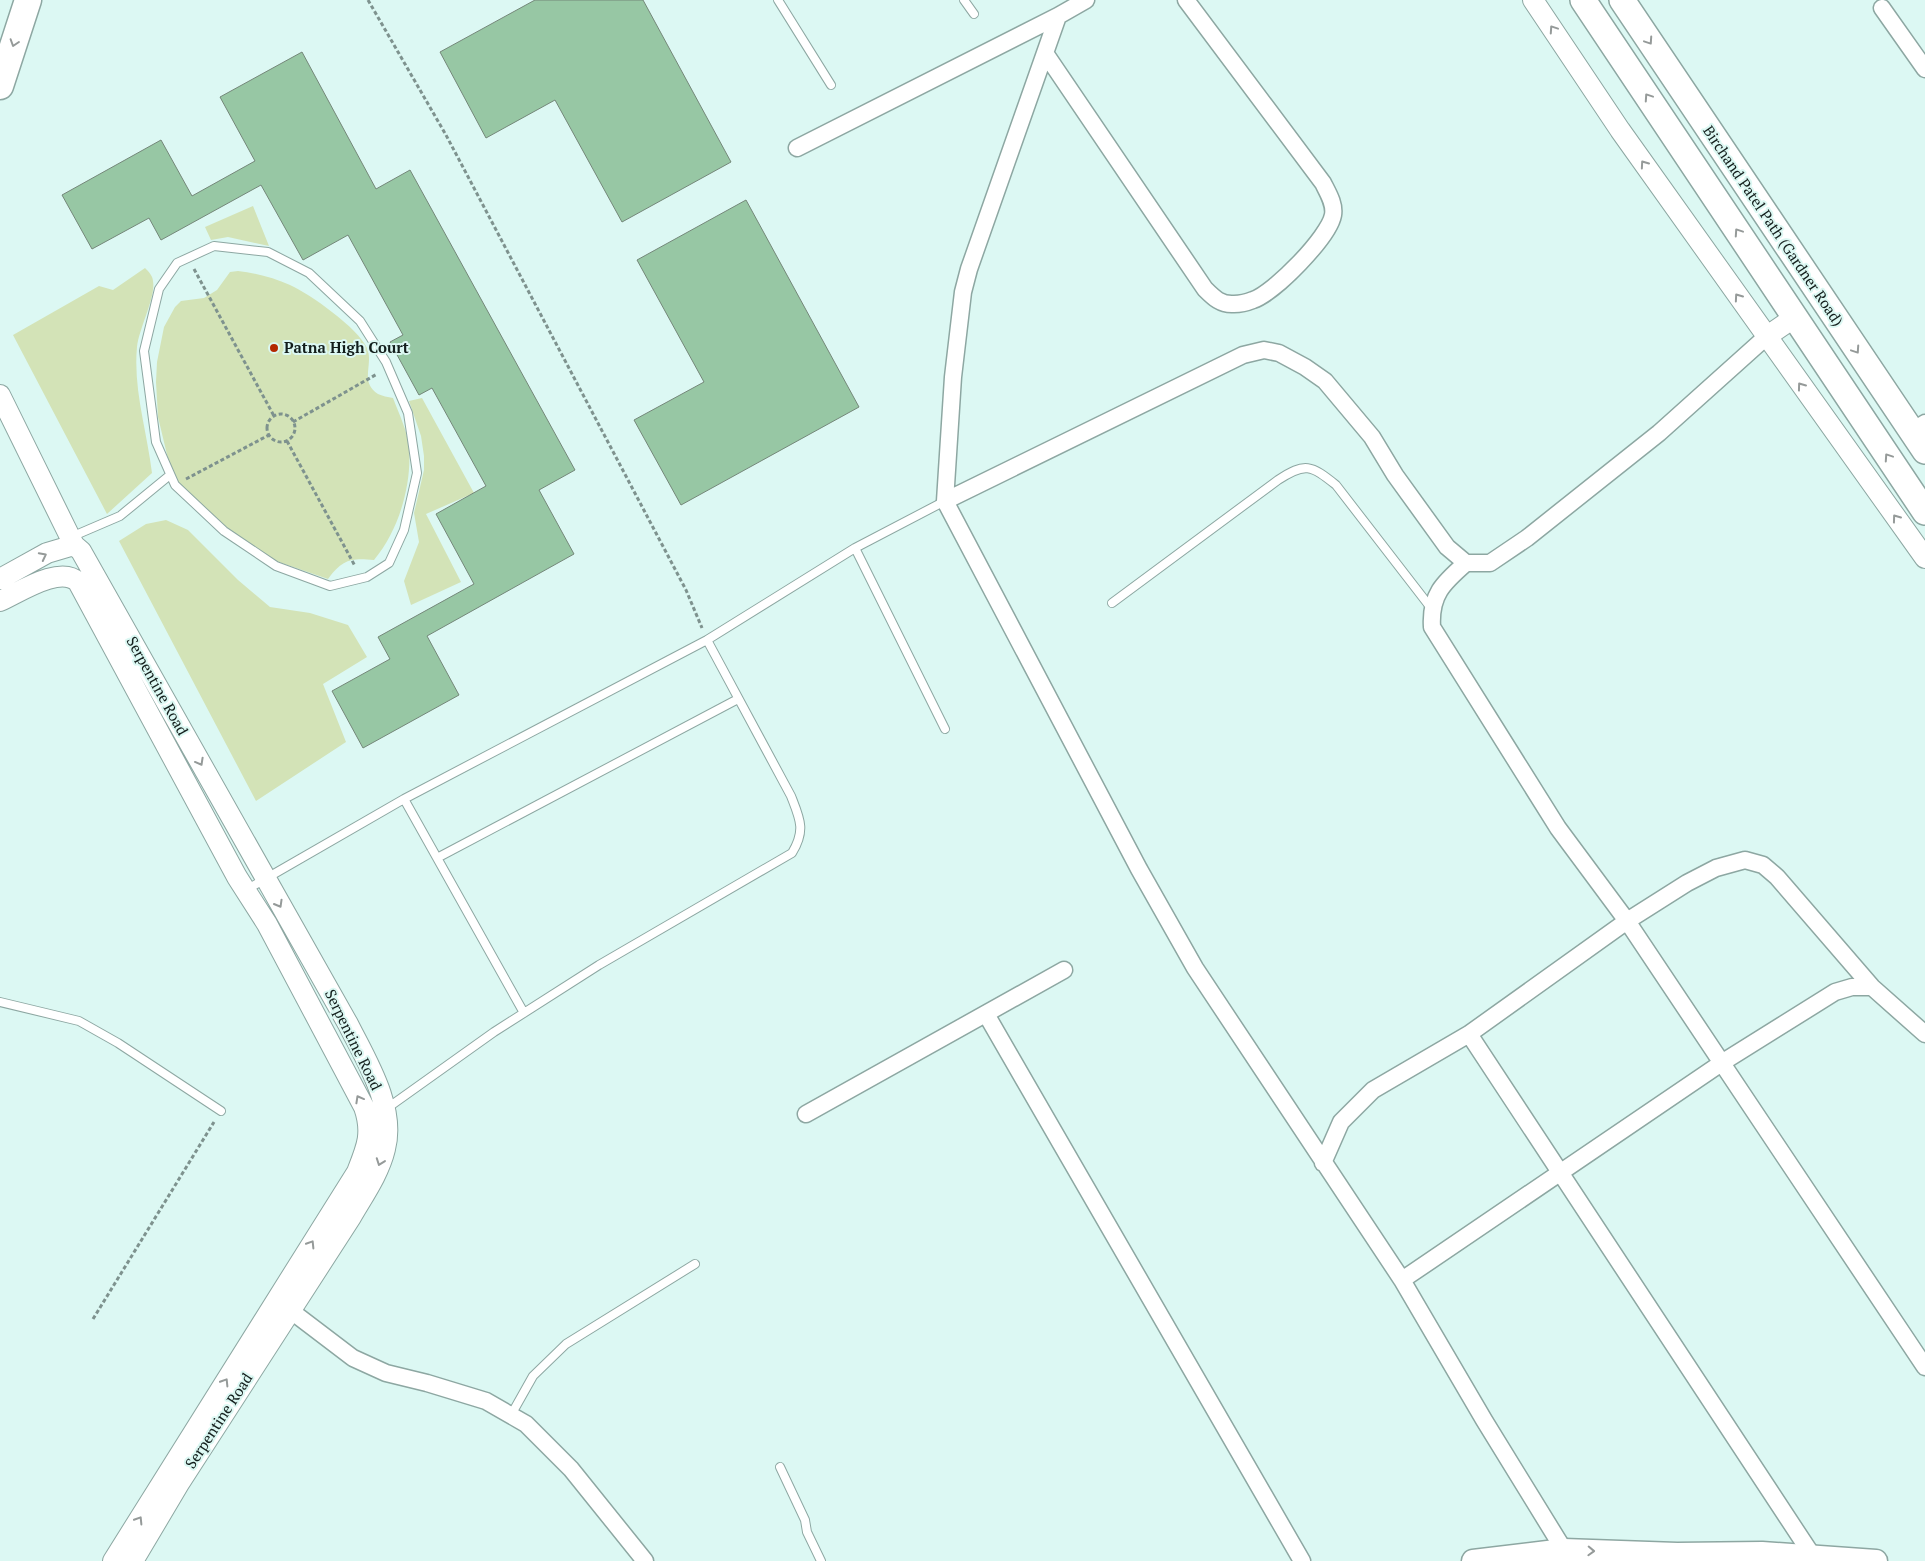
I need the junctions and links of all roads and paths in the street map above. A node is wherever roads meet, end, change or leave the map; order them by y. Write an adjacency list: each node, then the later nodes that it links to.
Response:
1 (28, 0): 16 (highway, one-way to 16)
2 (368, 0): 41 (path)
3 (778, 0): 15 (lane)
4 (964, 0): 11 (lane)
5 (1086, 0): 12 (street)
6 (1186, 0): 13 (street)
7 (1533, 0): 20 (street, one-way to 7)
8 (1583, 0): 19 (main road, one-way to 8)
9 (1622, 0): 26 (main road, Birchand Patel Path (Gardner Road), one-way to 26)
10 (1882, 8): 14 (street)
11 (974, 14)
12 (1058, 16): 13 (street); 17 (street)
13 (1045, 53): 30 (street)
14 (1925, 69)
15 (832, 85)
16 (0, 86)
17 (797, 148)
18 (188, 258): 21 (lane); 23 (path); 28 (lane)
19 (1795, 317): 20 (street); 31 (main road, one-way to 19)
20 (1766, 337): 34 (street, one-way to 20); 35 (street)
21 (388, 368): 24 (path); 36 (lane)
22 (0, 395): 32 (street, Serpentine Road)
23 (274, 416): 24 (path); 25 (path)
24 (293, 422): 27 (path)
25 (269, 435): 27 (path); 29 (path)
26 (1921, 435)
27 (287, 441): 36 (path)
28 (170, 475): 29 (lane); 32 (lane)
29 (175, 485): 36 (lane)
30 (945, 501): 33 (lane); 35 (street); 61 (street)
31 (1925, 512)
32 (72, 541): 37 (street, one-way to 32); 46 (street, Serpentine Road, one-way to 46)
33 (855, 548): 41 (lane); 43 (lane)
34 (1925, 558)
35 (1466, 563): 40 (street)
36 (362, 577)
37 (0, 579)
38 (0, 601): 47 (street)
39 (1112, 603): 40 (lane)
40 (1431, 608): 48 (street)
41 (707, 640): 42 (lane); 44 (lane)
42 (738, 699): 45 (lane); 52 (lane)
43 (945, 729)
44 (404, 799): 45 (lane); 46 (lane)
45 (437, 858): 52 (lane)
46 (264, 878): 47 (lane); 57 (street, Serpentine Road, one-way to 57)
47 (245, 890): 60 (street, one-way to 47)
48 (1627, 921): 50 (street); 54 (street); 56 (street)
49 (1064, 970): 53 (street)
50 (1872, 986): 55 (street); 56 (street)
51 (0, 1002): 58 (lane)
52 (524, 1013): 57 (lane)
53 (986, 1014): 59 (street); 76 (street)
54 (1469, 1034): 61 (street); 62 (street)
55 (1925, 1034)
56 (1723, 1062): 62 (street); 67 (street)
57 (384, 1110): 60 (street, Serpentine Road)
58 (221, 1111): 66 (path)
59 (806, 1114)
60 (378, 1136): 65 (street, Serpentine Road)
61 (1324, 1163): 64 (street)
62 (1561, 1172): 64 (street); 71 (street)
63 (694, 1264): 68 (lane)
64 (1402, 1280): 70 (street)
65 (283, 1305): 68 (street); 72 (street, one-way to 65); 73 (street, Serpentine Road)
66 (93, 1319)
67 (1925, 1368)
68 (511, 1415): 74 (street)
69 (780, 1468): 75 (lane)
70 (1564, 1550): 71 (main road, one-way to 71); 77 (main road)
71 (1812, 1555): 78 (main road)
72 (114, 1561)
73 (133, 1561)
74 (645, 1561)
75 (821, 1561)
76 (1302, 1561)
77 (1473, 1561)
78 (1876, 1561)

